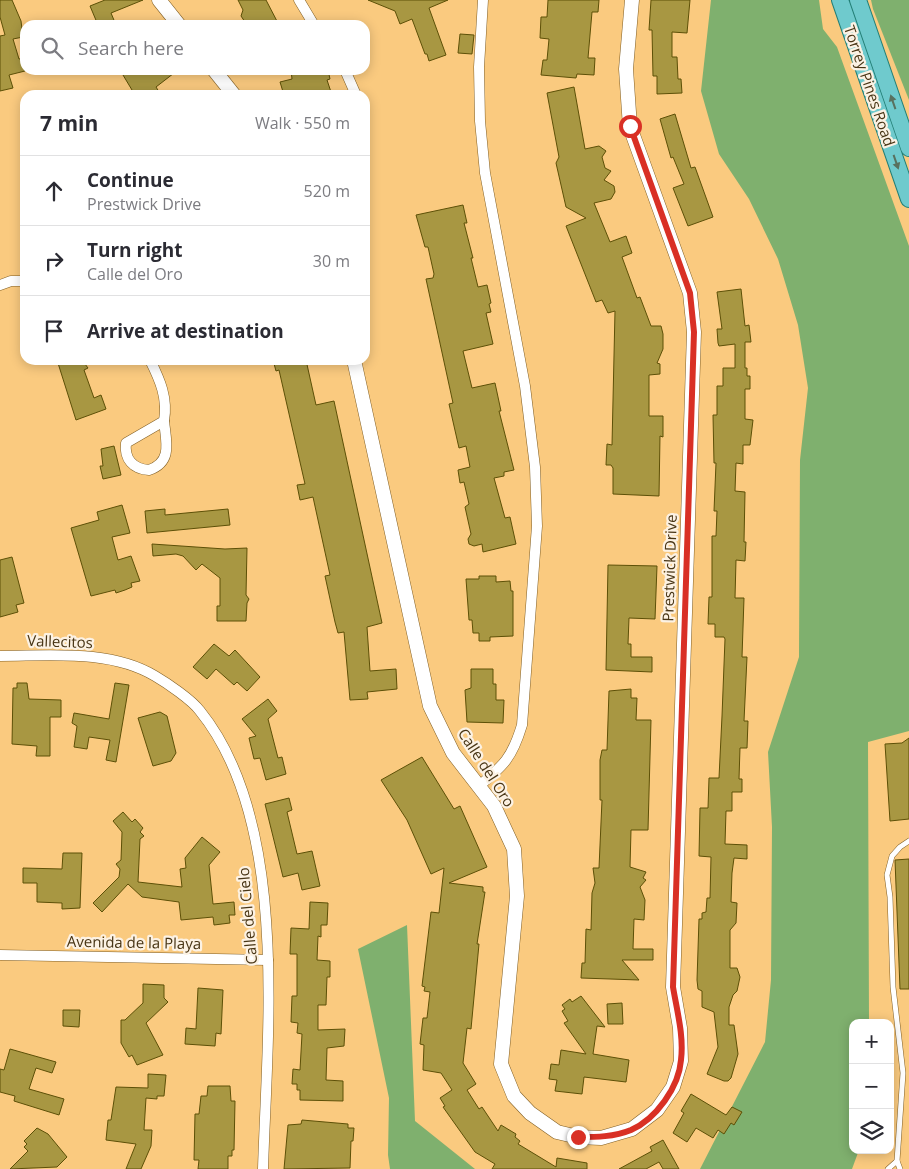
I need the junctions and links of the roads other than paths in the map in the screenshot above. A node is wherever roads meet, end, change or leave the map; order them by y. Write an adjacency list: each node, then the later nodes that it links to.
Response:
1 (159, 0): 7 (street)
2 (299, 0): 8 (street)
3 (483, 0): 22 (street)
4 (632, 0): 26 (street, Prestwick Drive)
5 (840, 0): 14 (main road, Torrey Pines Road, one-way to 14)
6 (858, 0): 13 (main road, Torrey Pines Road, one-way to 6)
7 (175, 20)
8 (311, 20)
9 (218, 75): 11 (street)
10 (347, 75): 12 (street)
11 (230, 90)
12 (354, 90)
13 (909, 148)
14 (909, 199)
15 (20, 281): 16 (street)
16 (0, 285)
17 (152, 365): 19 (street)
18 (355, 365): 22 (street, Calle del Oro)
19 (164, 421): 19 (street)
20 (0, 656): 21 (street, Vallecitos)
21 (118, 661): 25 (street, Calle del Cielo)
22 (479, 786): 26 (street, Calle del Oro)
23 (909, 841): 27 (lane)
24 (0, 955): 25 (street, Avenida de la Playa)
25 (268, 960): 28 (street, Calle del Cielo)
26 (632, 1129)
27 (897, 1161): 29 (lane); 30 (lane)
28 (263, 1169)
29 (888, 1169)
30 (900, 1169)

